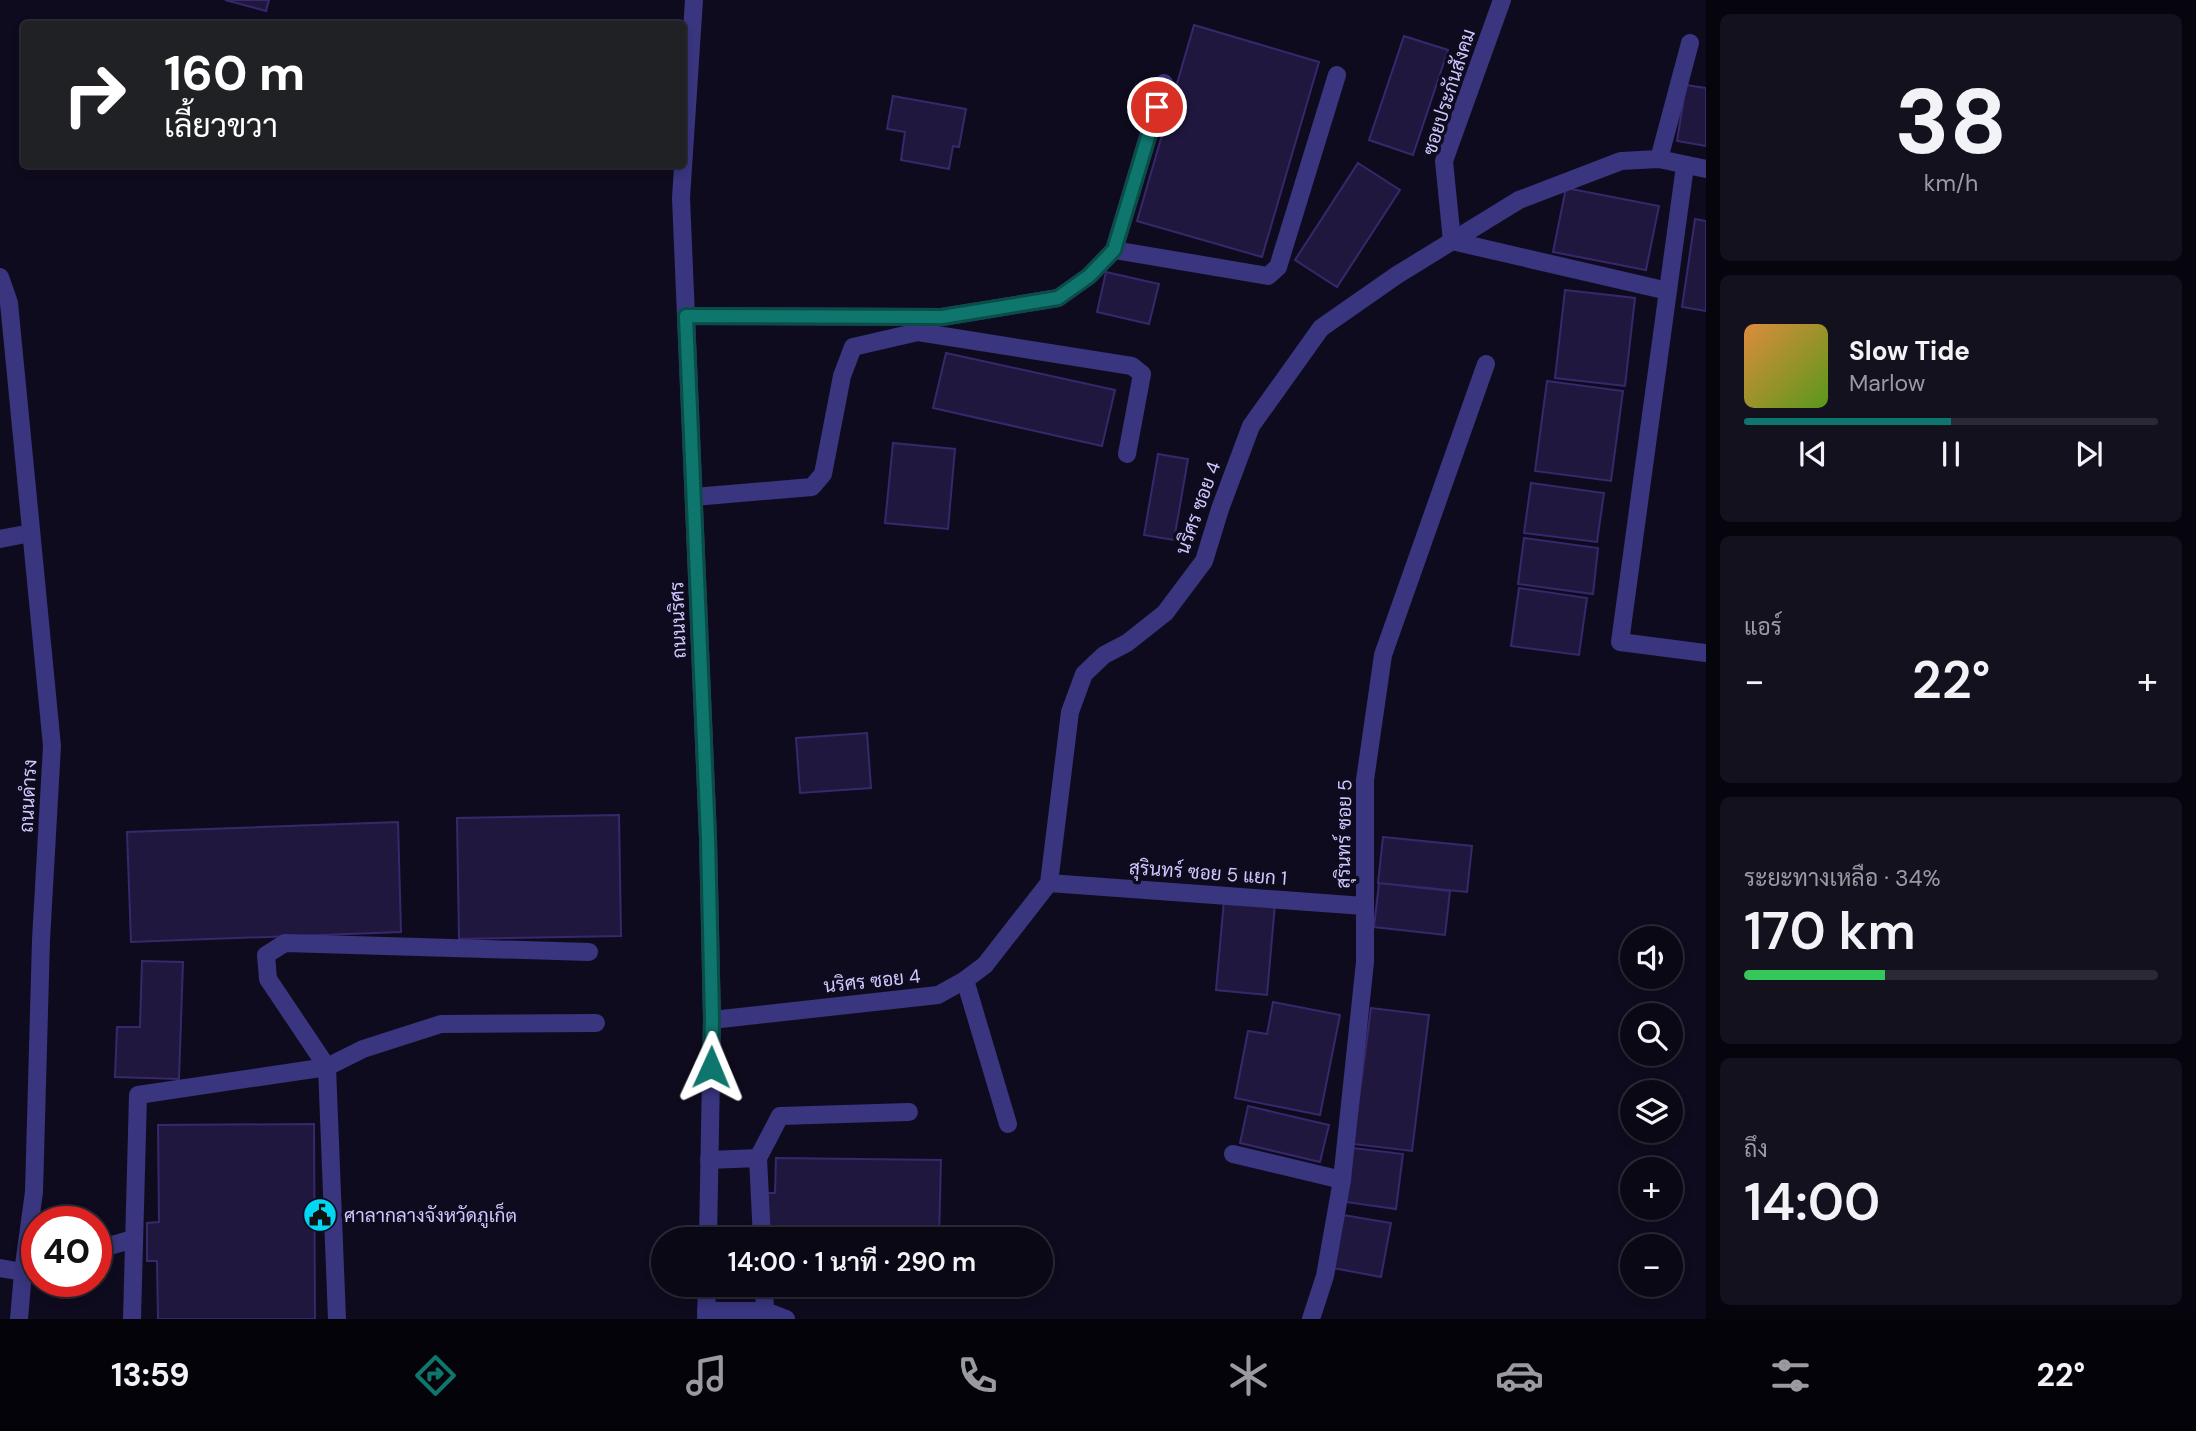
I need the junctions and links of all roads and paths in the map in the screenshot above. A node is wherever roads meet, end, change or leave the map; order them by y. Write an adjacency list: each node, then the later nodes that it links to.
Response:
1 (694, 0): 6 (street, ถนนนริศร)
2 (1502, 0): 11 (street, ซอยประกันสังคม)
3 (1690, 43): 7 (street)
4 (1337, 75): 12 (street)
5 (1164, 83): 12 (street)
6 (686, 122)
7 (1659, 159): 8 (street, นริศร ซอย 4); 11 (street, นริศร ซอย 4)
8 (1685, 166): 10 (street, นริศร ซอย 4); 14 (street)
9 (683, 168): 15 (street, ถนนนริศร)
10 (1706, 169)
11 (1452, 241): 14 (street); 22 (street, นริศร ซอย 4)
12 (1114, 250): 15 (street)
13 (0, 277): 19 (street, ถนนดำรง)
14 (1668, 291): 21 (street)
15 (686, 316): 18 (street, ถนนนริศร)
16 (1486, 364): 23 (street, สุรินทร์ ซอย 5)
17 (1127, 454): 18 (street)
18 (694, 497): 26 (street, ถนนนริศร)
19 (32, 533): 20 (street); 35 (street, ถนนดำรง)
20 (0, 539)
21 (1706, 653)
22 (1049, 883): 23 (street, สุรินทร์ ซอย 5 แยก 1); 25 (street, นริศร ซอย 4)
23 (1364, 906): 34 (street, สุรินทร์ ซอย 5)
24 (589, 952): 28 (street)
25 (965, 981): 26 (street, นริศร ซอย 4); 30 (street)
26 (712, 1020): 33 (street, ถนนนริศร)
27 (596, 1023): 28 (street)
28 (327, 1066): 38 (street); 49 (street)
29 (909, 1112): 32 (street)
30 (1008, 1124)
31 (1233, 1154): 34 (street)
32 (758, 1158): 33 (street); 37 (street)
33 (709, 1160): 36 (street, ถนนนริศร)
34 (1342, 1180): 51 (street, สุรินทร์ ซอย 5)
35 (33, 1206)
36 (708, 1227)
37 (761, 1227)
38 (133, 1238): 39 (street); 48 (street)
39 (112, 1245)
40 (0, 1268): 41 (street)
41 (21, 1269)
42 (24, 1297): 47 (street, ถนนดำรง)
43 (707, 1297): 46 (street)
44 (764, 1297): 45 (street)
45 (765, 1311): 46 (street); 50 (street)
46 (706, 1315)
47 (19, 1319)
48 (132, 1319)
49 (337, 1319)
50 (786, 1319)
51 (1311, 1319)

